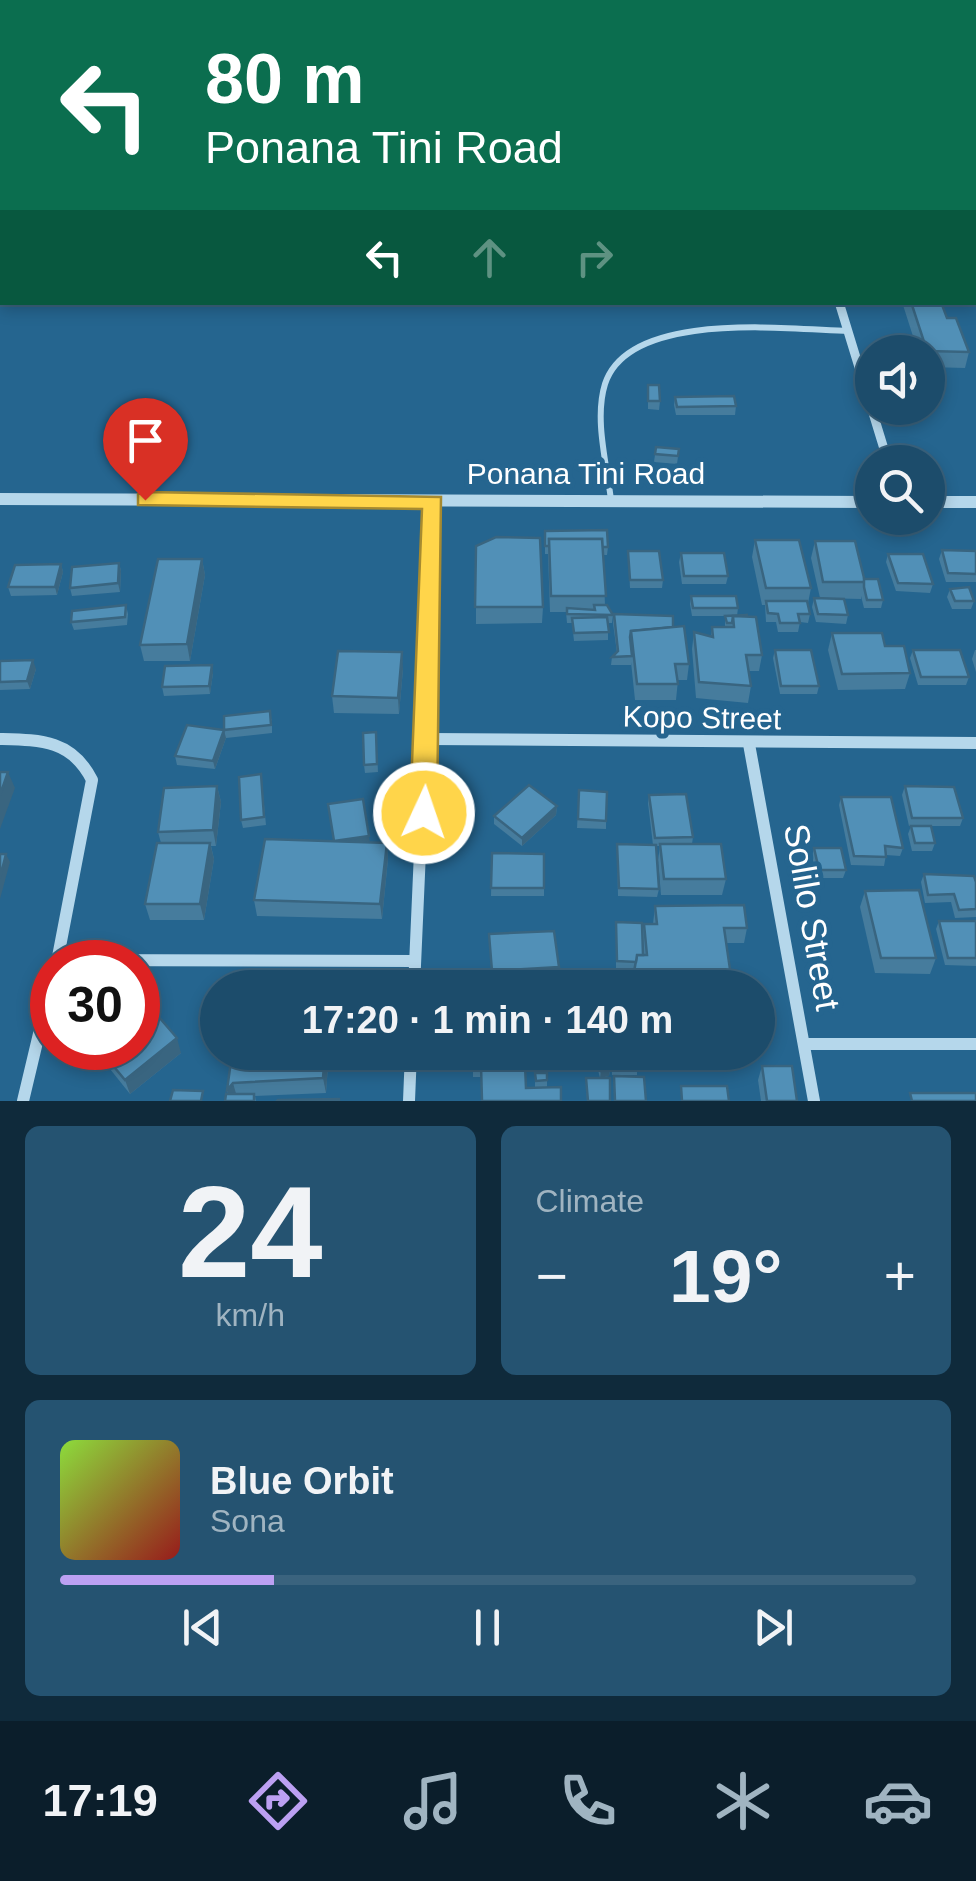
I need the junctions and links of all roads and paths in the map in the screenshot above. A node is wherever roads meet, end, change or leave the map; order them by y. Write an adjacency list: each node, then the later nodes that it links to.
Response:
1 (840, 305): 2 (street)
2 (848, 331): 3 (street); 5 (lane)
3 (883, 445)
4 (0, 499): 6 (street, Ponana Tini Road)
5 (611, 500): 6 (street, Ponana Tini Road); 7 (street, Ponana Tini Road)
6 (434, 502): 11 (street)
7 (855, 502)
8 (945, 502): 9 (street)
9 (976, 502)
10 (0, 739): 14 (street)
11 (428, 739): 13 (street, Kopo Street); 15 (street)
12 (976, 743): 13 (street, Kopo Street)
13 (750, 744): 18 (street, Solilo Street)
14 (61, 940)
15 (415, 960): 16 (street); 17 (street)
16 (160, 961)
17 (415, 970)
18 (804, 1044): 19 (street); 24 (street, Solilo Street)
19 (976, 1044)
20 (30, 1068): 22 (street)
21 (410, 1070): 23 (street)
22 (22, 1101)
23 (409, 1101)
24 (814, 1101)

